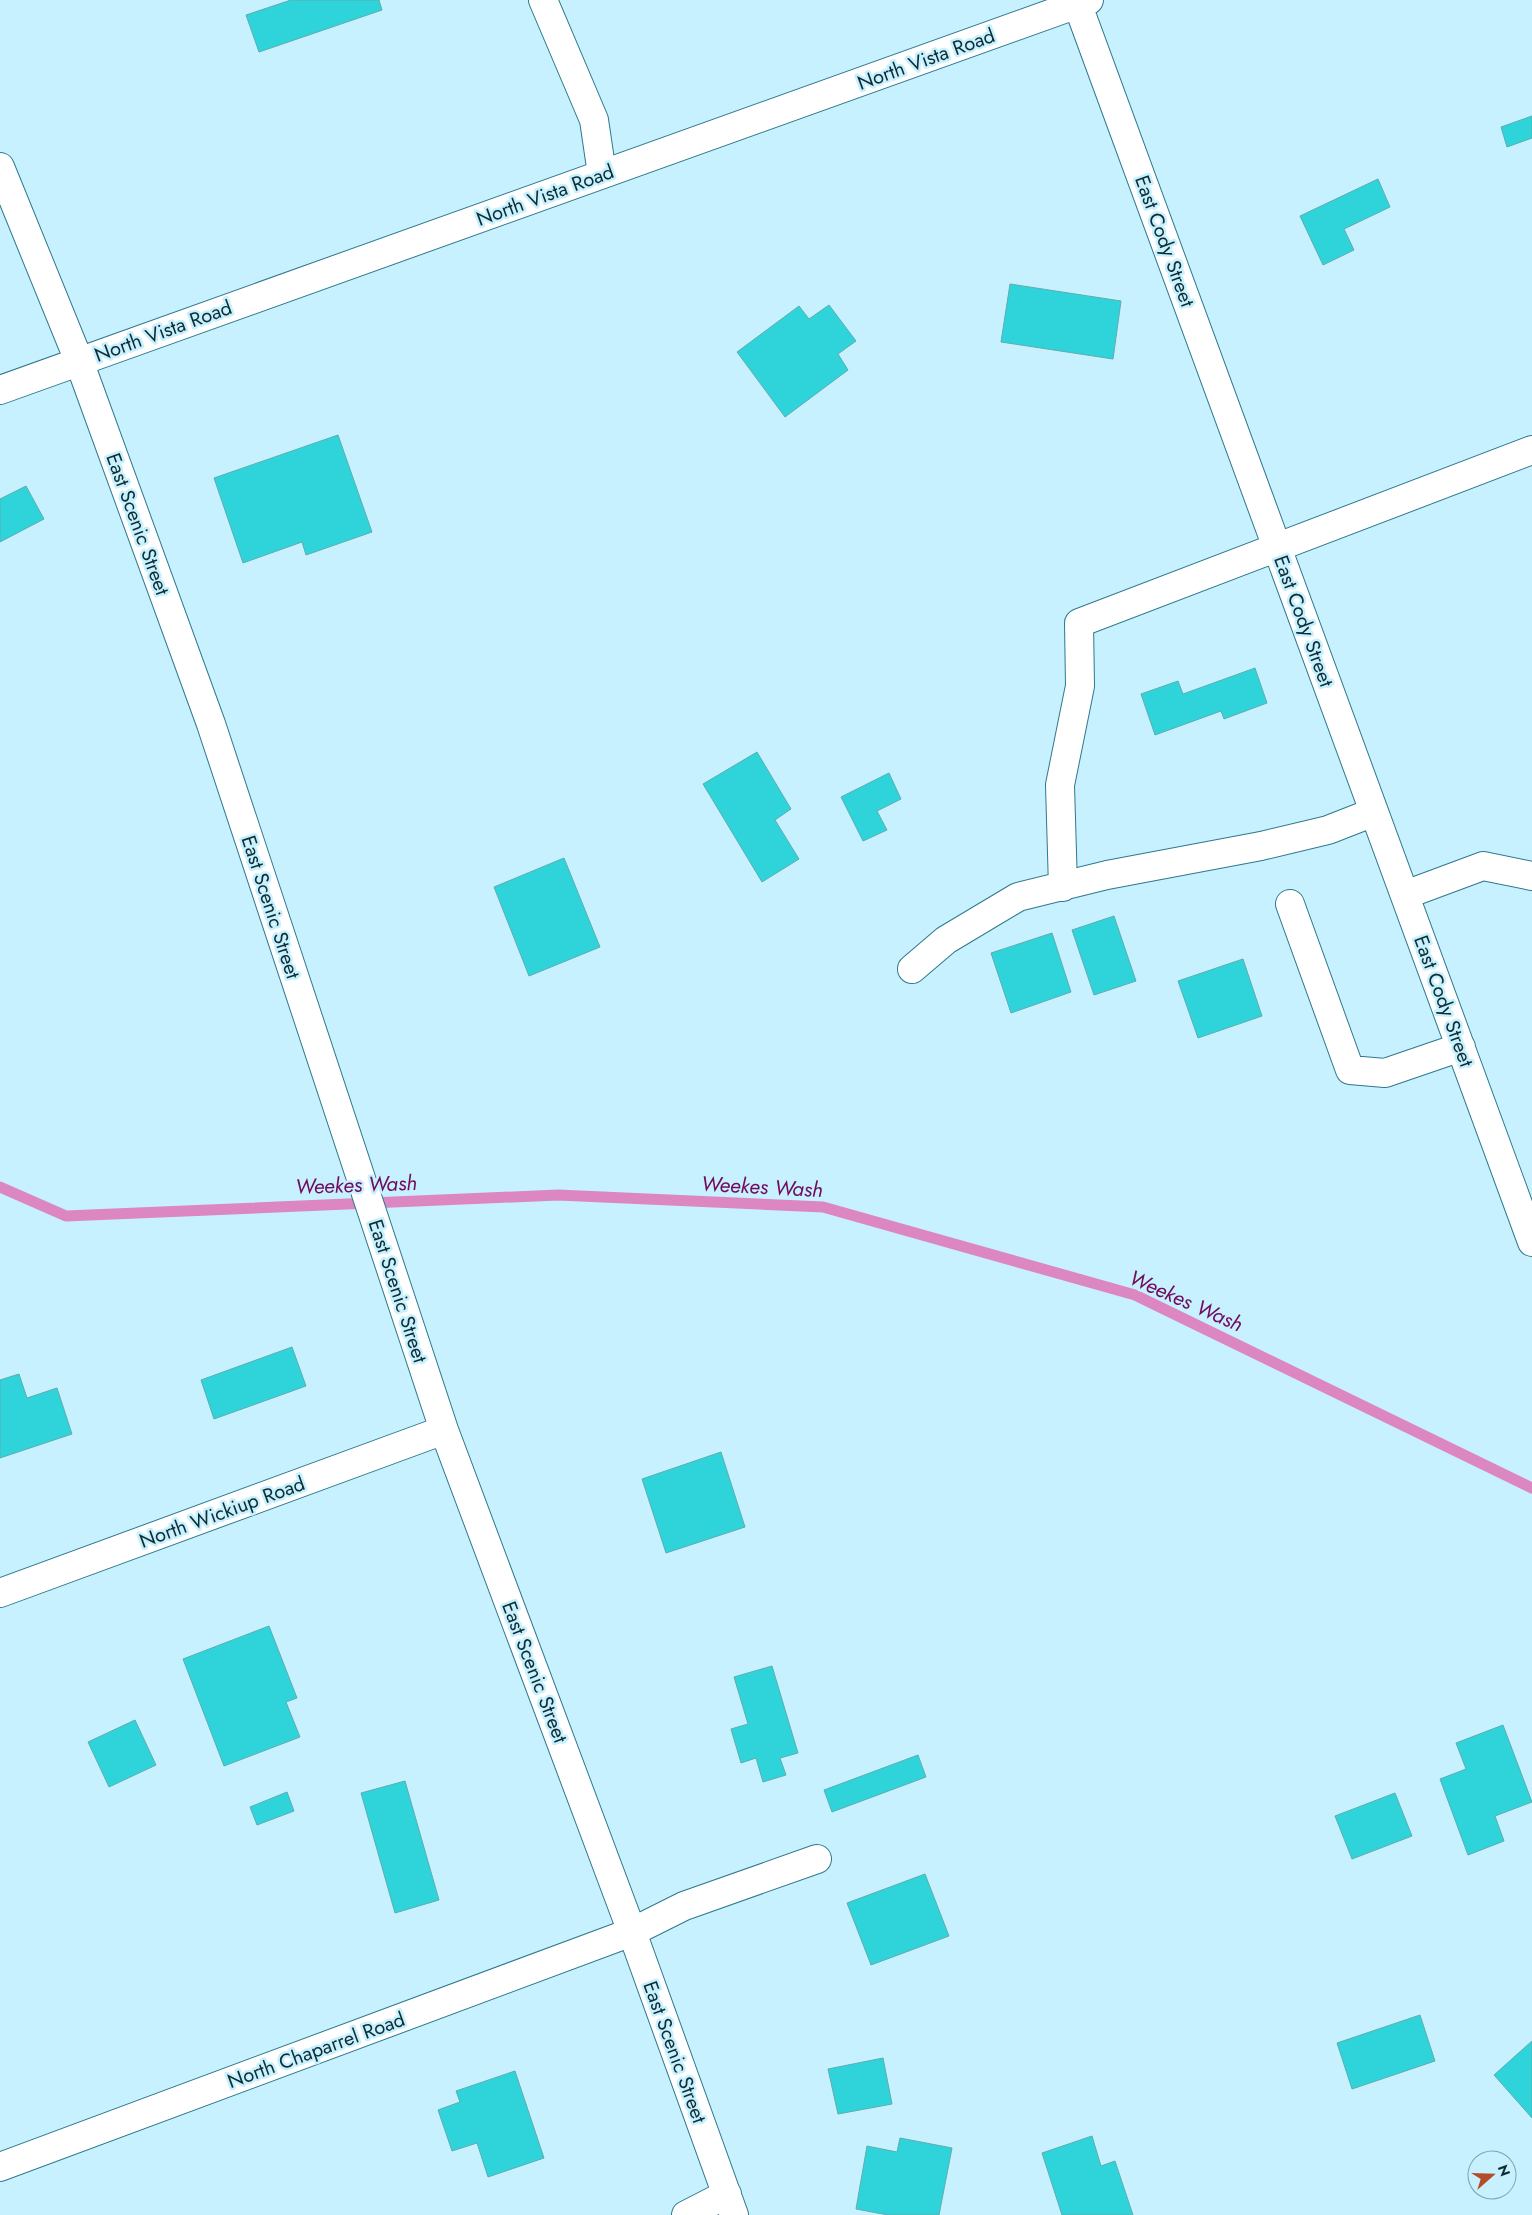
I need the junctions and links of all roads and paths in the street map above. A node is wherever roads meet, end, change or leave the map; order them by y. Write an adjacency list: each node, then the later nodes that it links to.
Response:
1 (543, 0): 4 (street)
2 (1081, 1): 4 (street, North Vista Road); 8 (street, East Cody Street)
3 (0, 167): 5 (street, East Scenic Street)
4 (602, 174): 5 (street, North Vista Road)
5 (78, 361): 6 (street, North Vista Road); 17 (street, East Scenic Street)
6 (0, 390)
7 (1532, 450): 8 (street)
8 (1278, 548): 9 (street, East Cody Street); 11 (street)
9 (1374, 812): 11 (street); 12 (street, East Cody Street)
10 (1532, 876): 12 (street)
11 (1063, 886): 14 (street)
12 (1405, 895): 15 (street, East Cody Street)
13 (1290, 904): 15 (street)
14 (912, 970)
15 (1461, 1047): 16 (street, East Cody Street)
16 (1532, 1242)
17 (444, 1430): 18 (street, North Wickiup Road); 20 (street, East Scenic Street)
18 (0, 1593)
19 (817, 1859): 20 (street, North Chaparrel Road)
20 (632, 1932): 21 (street, North Chaparrel Road); 22 (street, East Scenic Street)
21 (0, 2168)
22 (731, 2205): 23 (street)
23 (686, 2215)

